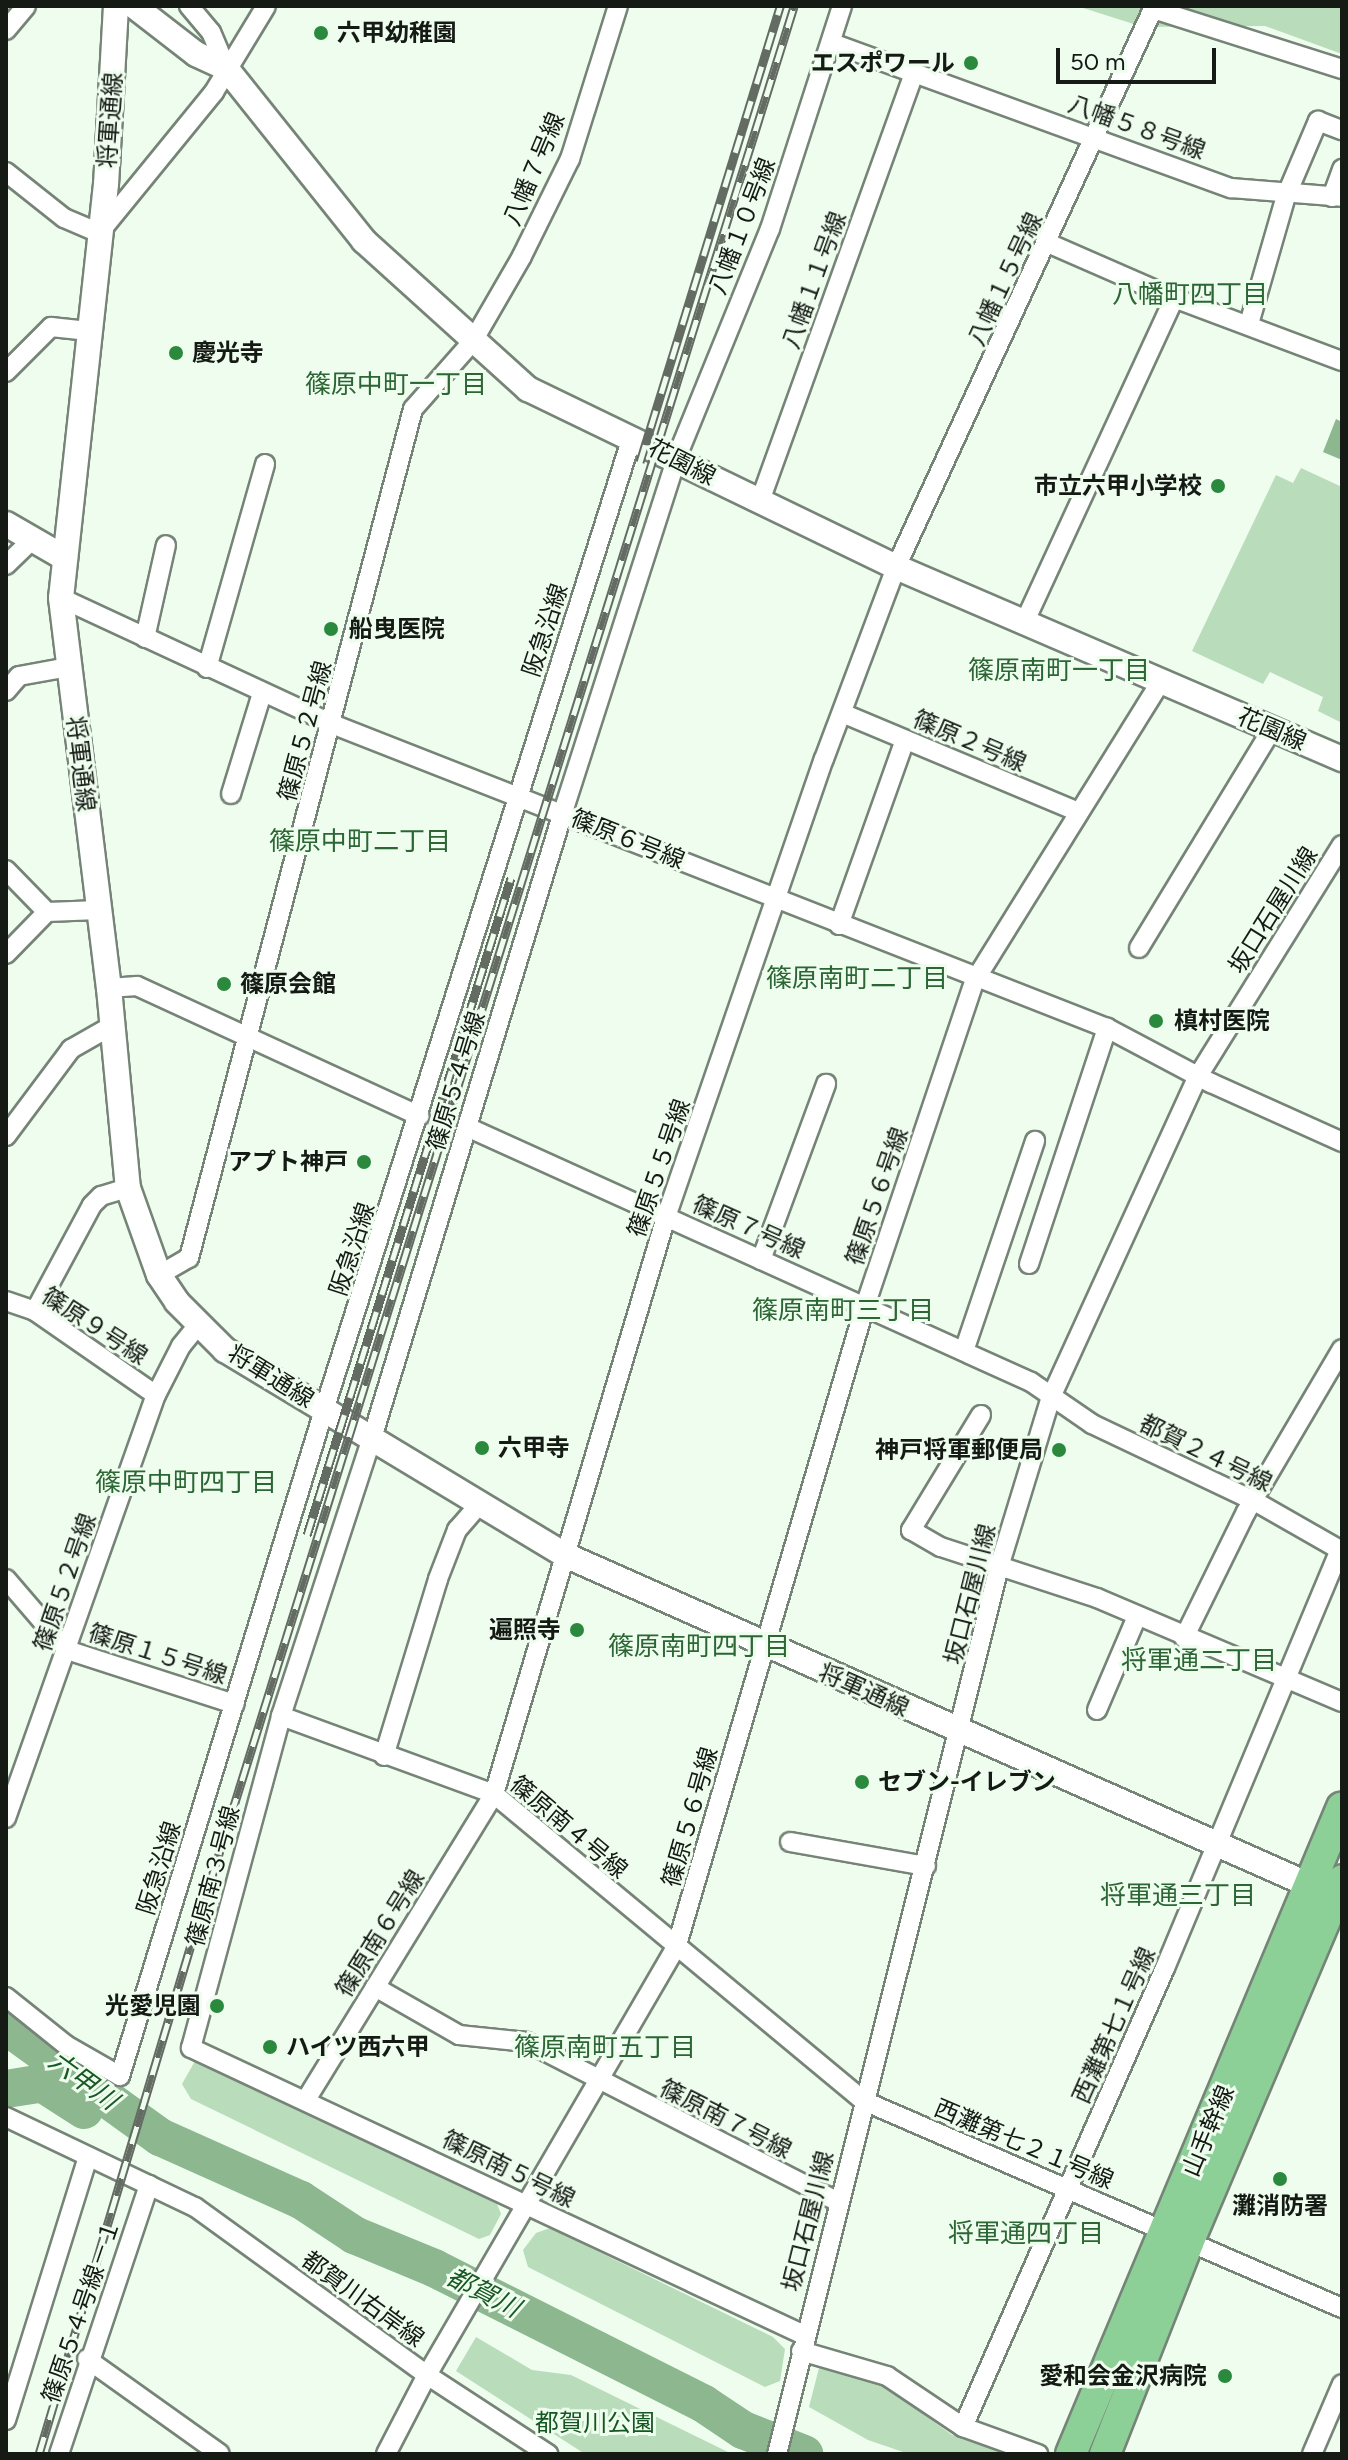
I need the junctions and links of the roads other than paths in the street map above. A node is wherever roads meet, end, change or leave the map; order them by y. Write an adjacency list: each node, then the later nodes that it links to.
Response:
1 (26, 6): 8 (street)
2 (116, 6): 19 (street, 将軍通線)
3 (134, 6): 10 (street, 花園線)
4 (189, 6): 10 (street)
5 (266, 6): 10 (street)
6 (618, 6): 24 (street, 八幡７号線)
7 (842, 6): 9 (street, 八幡１０号線)
8 (6, 30)
9 (832, 43): 12 (street, 八幡５８号線); 28 (street, 八幡１０号線)
10 (226, 68): 19 (street); 24 (street, 花園線)
11 (1342, 69): 14 (street, 八幡１５号線)
12 (913, 76): 14 (street, 八幡５８号線); 30 (street, 八幡１１号線)
13 (1342, 130): 17 (street)
14 (1095, 136): 17 (street, 八幡５８号線); 20 (street, 八幡１５号線)
15 (1342, 169): 18 (street)
16 (6, 172): 19 (street)
17 (1286, 196): 18 (street, 八幡５８号線); 22 (street)
18 (1337, 197)
19 (99, 233): 23 (street, 将軍通線)
20 (1048, 243): 21 (street); 36 (street, 八幡１５号線)
21 (1174, 298): 22 (street); 38 (street)
22 (1249, 324): 25 (street)
23 (89, 331): 26 (street); 34 (street, 将軍通線)
24 (473, 341): 27 (street, 花園線); 46 (street, 篠原５２号線)
25 (1342, 361)
26 (6, 372)
27 (632, 437): 28 (street, 花園線); 51 (street, 阪急沿線)
28 (676, 459): 30 (street, 花園線); 52 (street, 篠原５４号線)
29 (265, 464): 41 (street)
30 (760, 501): 36 (street, 花園線)
31 (6, 524): 32 (street)
32 (30, 542): 34 (street); 35 (street)
33 (166, 545): 39 (street)
34 (65, 558): 37 (street, 将軍通線)
35 (6, 565)
36 (896, 567): 38 (street, 花園線); 45 (street, 篠原５５号線)
37 (61, 598): 39 (street, 篠原６号線); 40 (street, 将軍通線)
38 (1025, 621): 42 (street, 花園線)
39 (145, 638): 41 (street, 篠原６号線)
40 (69, 667): 43 (street); 57 (street, 将軍通線)
41 (207, 668): 44 (street, 篠原６号線)
42 (1160, 683): 47 (street, 花園線); 53 (street, 篠原５６号線)
43 (6, 691)
44 (262, 693): 46 (street, 篠原６号線); 50 (street)
45 (842, 713): 48 (street, 篠原２号線); 56 (street, 篠原５５号線)
46 (332, 724): 51 (street, 篠原６号線); 66 (street, 篠原５２号線)
47 (1273, 728): 49 (street, 花園線); 60 (street)
48 (905, 740): 53 (street, 篠原２号線); 59 (street)
49 (1342, 759)
50 (231, 794)
51 (516, 796): 52 (street, 篠原６号線); 69 (street, 阪急沿線)
52 (563, 812): 56 (street, 篠原６号線); 70 (street, 篠原５４号線)
53 (1079, 812): 62 (street, 篠原５６号線)
54 (1342, 845): 67 (street, 坂口石屋川線)
55 (6, 870): 58 (street)
56 (778, 901): 59 (street, 篠原６号線); 75 (street, 篠原５５号線)
57 (99, 910): 58 (street); 63 (street, 将軍通線)
58 (47, 912): 61 (street)
59 (839, 925): 62 (street, 篠原６号線)
60 (1139, 948)
61 (6, 954)
62 (975, 980): 65 (street, 篠原６号線); 80 (street, 篠原５６号線)
63 (109, 988): 64 (street, 将軍通線); 66 (street)
64 (113, 1025): 71 (street); 74 (street, 将軍通線)
65 (1107, 1028): 67 (street, 篠原６号線); 77 (street)
66 (249, 1035): 69 (street); 78 (street, 篠原５２号線)
67 (1198, 1076): 73 (street, 篠原６号線); 86 (street, 坂口石屋川線)
68 (826, 1084): 76 (street)
69 (420, 1116): 87 (street, 阪急沿線)
70 (467, 1127): 75 (street, 篠原７号線); 89 (street, 篠原５４号線)
71 (6, 1136)
72 (1035, 1141): 84 (street)
73 (1342, 1142)
74 (128, 1188): 78 (street, 将軍通線); 81 (street)
75 (666, 1217): 76 (street, 篠原７号線); 93 (street, 篠原５５号線)
76 (761, 1260): 80 (street, 篠原７号線)
77 (1029, 1264)
78 (159, 1275): 82 (street, 将軍通線)
79 (6, 1301): 81 (street, 篠原９号線)
80 (865, 1306): 84 (street, 篠原７号線); 98 (street, 篠原５６号線)
81 (35, 1311): 85 (street, 篠原９号線)
82 (199, 1324): 85 (street, 篠原５２号線); 87 (street, 将軍通線)
83 (1342, 1349): 90 (street)
84 (964, 1351): 86 (street, 篠原７号線)
85 (156, 1395): 99 (street, 篠原５２号線)
86 (1051, 1397): 90 (street, 都賀２４号線); 94 (street, 坂口石屋川線)
87 (324, 1410): 89 (street, 将軍通線); 102 (street, 阪急沿線)
88 (981, 1415): 94 (street)
89 (372, 1438): 91 (street, 将軍通線); 104 (street, 篠原５４号線)
90 (1256, 1502): 92 (street, 都賀２４号線); 97 (street)
91 (480, 1504): 93 (street, 将軍通線); 106 (street)
92 (1341, 1551): 100 (street, 西灘第七１号線)
93 (565, 1555): 98 (street, 将軍通線); 107 (street, 篠原５５号線)
94 (999, 1567): 96 (street); 105 (street, 坂口石屋川線)
95 (6, 1579): 99 (street)
96 (1137, 1616): 97 (street); 103 (street)
97 (1184, 1638): 100 (street)
98 (766, 1646): 105 (street, 将軍通線); 114 (street, 篠原５６号線)
99 (67, 1650): 102 (street, 篠原１５号線); 109 (street, 篠原５２号線)
100 (1285, 1679): 101 (street); 111 (street, 西灘第七１号線)
101 (1342, 1702)
102 (234, 1704): 116 (street, 阪急沿線)
103 (1097, 1710)
104 (281, 1716): 106 (street, 篠原南４号線); 117 (street, 篠原南３号線)
105 (961, 1733): 111 (street, 将軍通線); 112 (street, 坂口石屋川線)
106 (384, 1756): 107 (street, 篠原南４号線)
107 (494, 1794): 114 (street, 篠原南４号線); 115 (street, 篠原南６号線)
108 (1342, 1807): 113 (main road, 山手幹線)
109 (6, 1818)
110 (790, 1842): 112 (street)
111 (1216, 1844): 113 (street, 将軍通線); 124 (street, 西灘第七１号線)
112 (926, 1866): 120 (street, 坂口石屋川線)
113 (1332, 1890): 127 (main road, 山手幹線)
114 (676, 1948): 118 (street, 篠原５６号線); 120 (street, 篠原南４号線)
115 (375, 1987): 118 (street, 篠原南７号線); 119 (street, 篠原南６号線)
116 (6, 1997)
117 (191, 2048): 119 (street, 篠原南５号線)
118 (598, 2082): 125 (street, 篠原南７号線); 126 (street, 篠原５６号線)
119 (307, 2098): 126 (street, 篠原南５号線)
120 (864, 2101): 124 (street, 西灘第七２１号線); 125 (street, 坂口石屋川線)
121 (6, 2117): 122 (street, 都賀川右岸線)
122 (88, 2156): 123 (street, 都賀川右岸線); 133 (street)
123 (149, 2185): 130 (street, 篠原５４号線－１); 131 (street, 都賀川右岸線)
124 (1068, 2189): 127 (street, 西灘第七２１号線); 134 (street, 西灘第七１号線)
125 (838, 2202): 129 (street, 坂口石屋川線)
126 (526, 2204): 129 (street, 篠原南５号線); 131 (street, 篠原５６号線)
127 (1176, 2237): 128 (street, 西灘第七２１号線); 141 (main road, 山手幹線); 142 (main road, 山手幹線)
128 (1342, 2308)
129 (802, 2343): 134 (street, 篠原南５号線); 139 (street, 坂口石屋川線)
130 (87, 2359): 135 (street, 篠原５４号線－１); 136 (street)
131 (427, 2375): 137 (street, 篠原５６号線); 138 (street, 都賀川右岸線)
132 (1342, 2384): 143 (street)
133 (6, 2420)
134 (963, 2427): 140 (street, 篠原南５号線)
135 (59, 2454)
136 (220, 2454)
137 (386, 2454)
138 (548, 2454)
139 (777, 2454)
140 (1038, 2454)
141 (1071, 2454)
142 (1106, 2454)
143 (1312, 2454)

